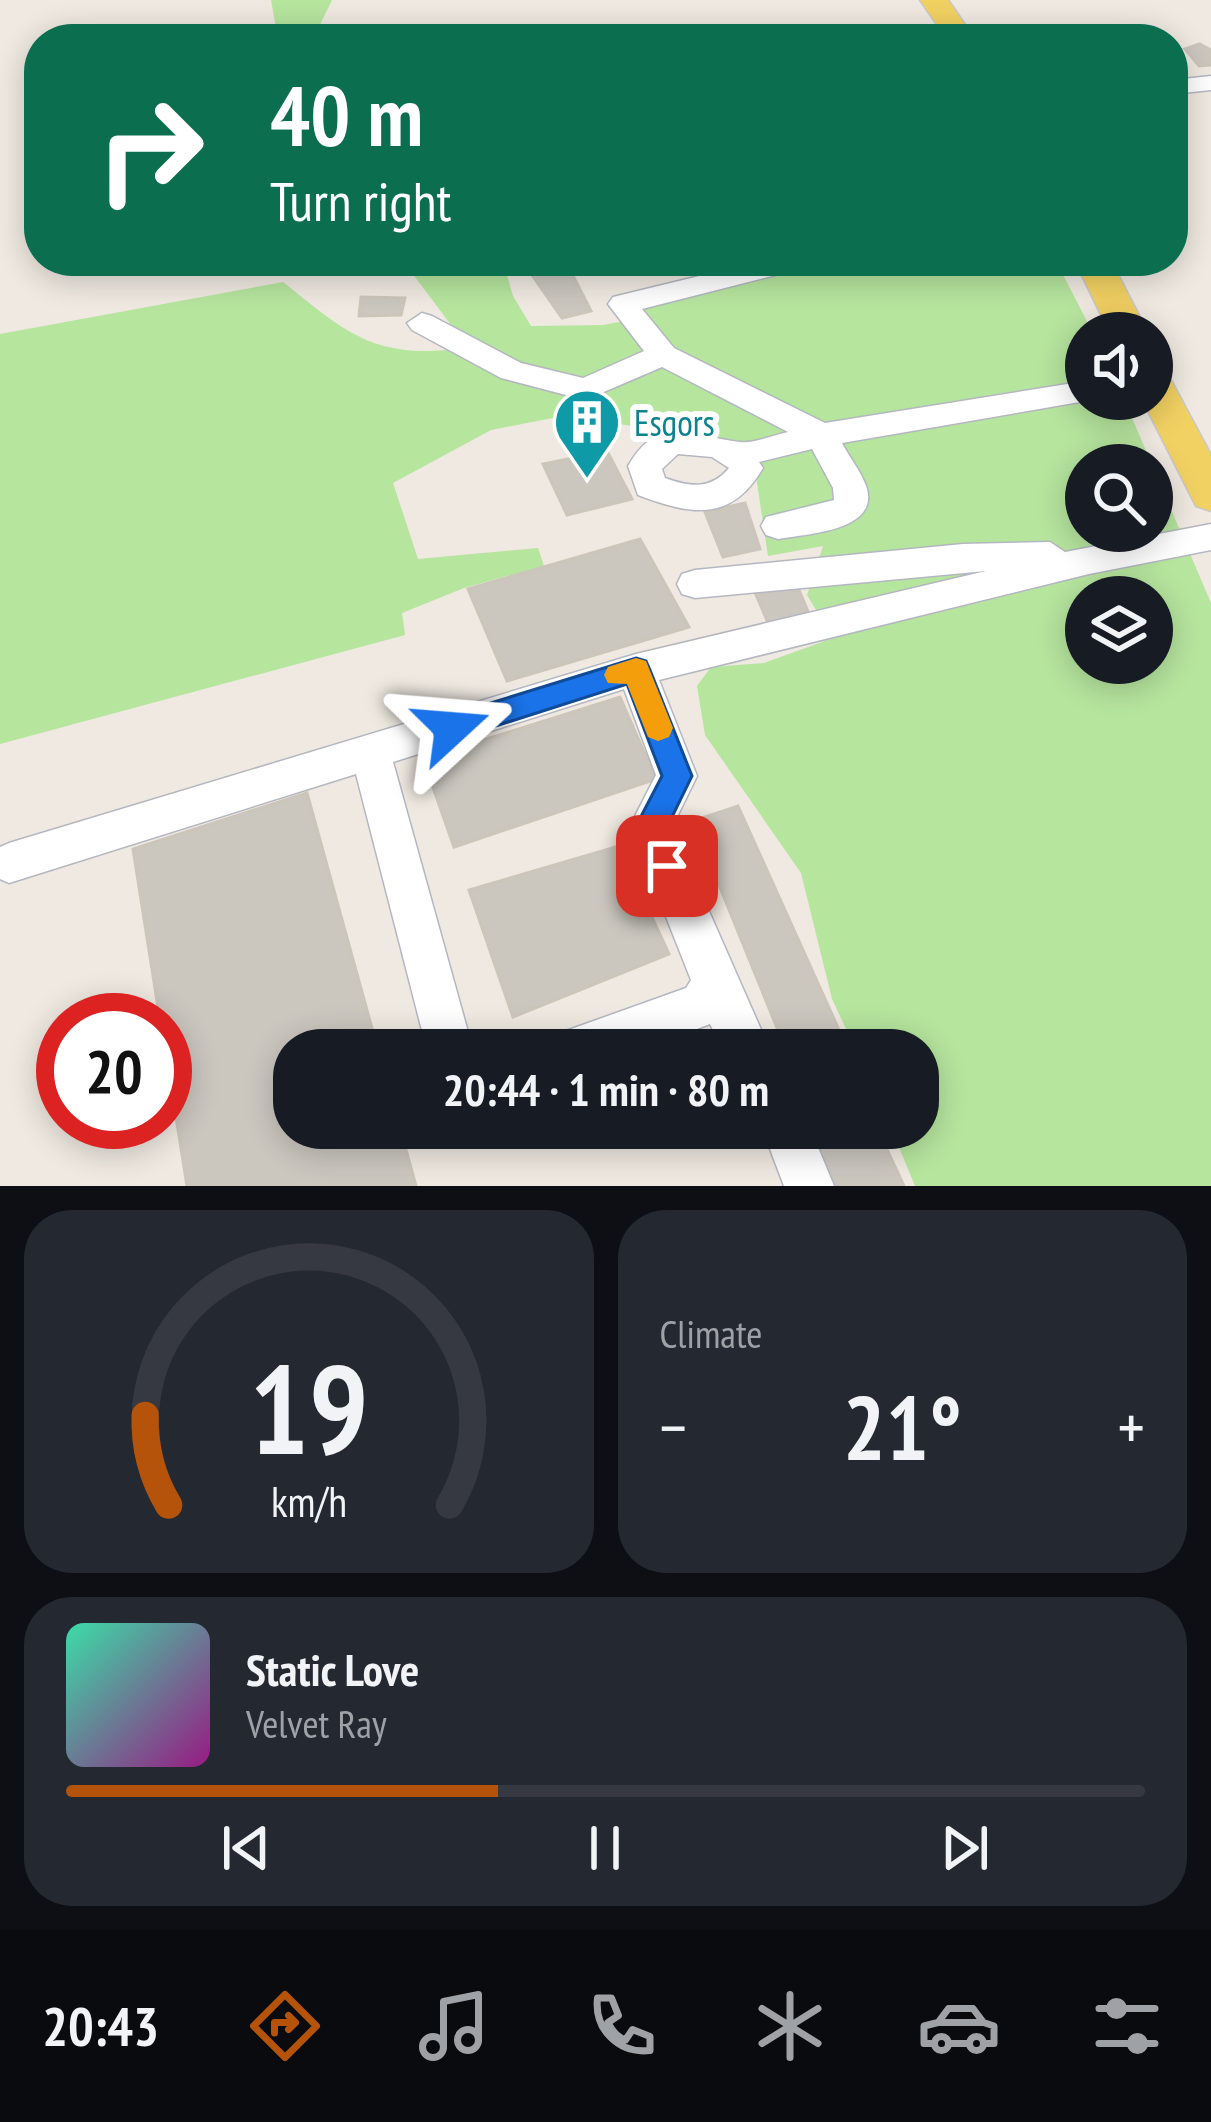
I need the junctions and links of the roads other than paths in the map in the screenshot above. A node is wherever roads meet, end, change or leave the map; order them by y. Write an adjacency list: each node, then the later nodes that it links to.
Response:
1 (736, 276): 5 (street)
2 (1100, 276): 3 (main road)
3 (1118, 312)
4 (422, 323): 5 (street)
5 (663, 355): 8 (street)
6 (1065, 395): 8 (street)
7 (1172, 420): 10 (main road)
8 (821, 436): 9 (street); 11 (street)
9 (740, 455)
10 (1211, 495)
11 (778, 526)
12 (1211, 537): 13 (street)
13 (1089, 560): 14 (street); 15 (street)
14 (695, 584)
15 (636, 670): 16 (street); 18 (street)
16 (371, 754): 17 (street); 19 (street)
17 (9, 863)
18 (715, 984): 20 (street); 21 (street)
19 (444, 1029)
20 (635, 1029)
21 (737, 1029)
22 (794, 1149): 23 (street)
23 (809, 1186)

